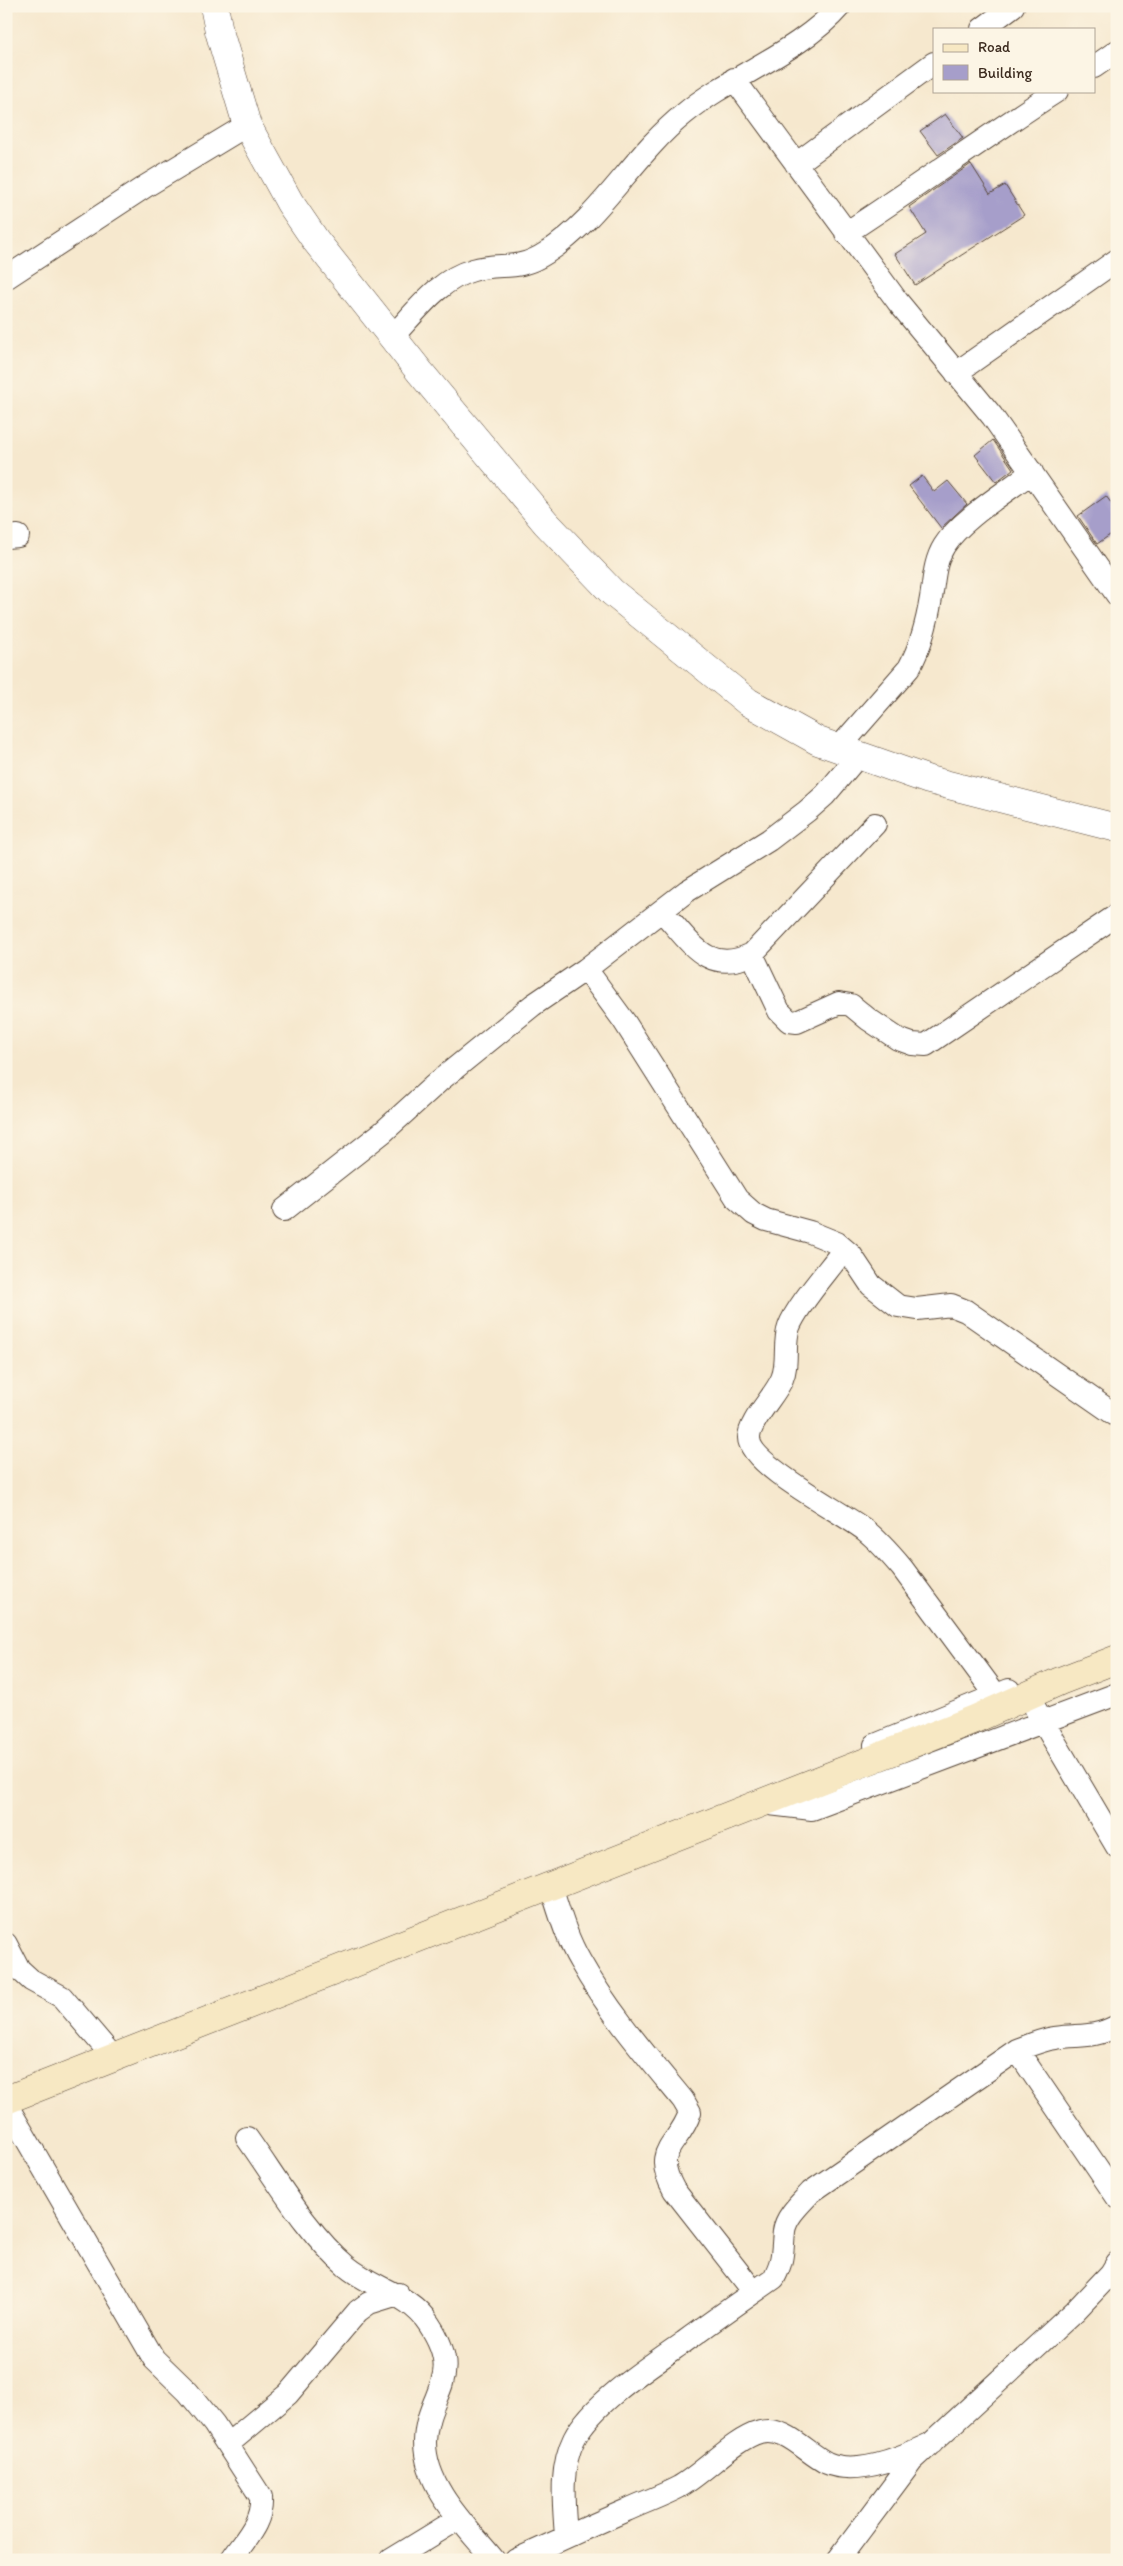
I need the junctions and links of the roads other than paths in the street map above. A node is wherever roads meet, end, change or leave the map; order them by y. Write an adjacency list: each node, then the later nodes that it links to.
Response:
1 (214, 6): 10 (street)
2 (840, 6): 8 (street)
3 (1013, 6): 4 (street)
4 (983, 28)
5 (1117, 51): 7 (street)
6 (933, 64): 11 (street)
7 (1096, 66)
8 (734, 79): 11 (street); 15 (street)
9 (1056, 92): 12 (street)
10 (247, 125): 14 (street); 15 (street)
11 (796, 164): 12 (street)
12 (846, 233): 16 (street)
13 (1117, 260): 16 (street)
14 (6, 278)
15 (392, 337): 19 (street)
16 (956, 373): 17 (street)
17 (1032, 472): 18 (street); 19 (street)
18 (1114, 584)
19 (848, 752): 21 (street); 22 (street)
20 (875, 824): 24 (street)
21 (1117, 828)
22 (662, 912): 24 (street); 25 (street)
23 (1117, 916): 24 (street)
24 (752, 954)
25 (586, 970): 26 (street); 27 (street)
26 (284, 1210)
27 (844, 1249): 28 (street); 33 (street)
28 (1117, 1416)
29 (1117, 1646): 33 (street)
30 (1117, 1659): 32 (main road)
31 (1117, 1694): 34 (street)
32 (1029, 1695): 33 (main road); 34 (street)
33 (1000, 1701): 35 (main road)
34 (1042, 1722): 35 (street); 36 (street)
35 (761, 1803): 37 (main road)
36 (1117, 1847)
37 (551, 1886): 41 (main road); 47 (street)
38 (6, 1944): 41 (street)
39 (1117, 2026): 40 (street)
40 (1018, 2050): 45 (street); 47 (street)
41 (114, 2058): 42 (main road)
42 (6, 2100)
43 (6, 2104): 50 (street)
44 (247, 2138): 48 (street)
45 (1117, 2197)
46 (1117, 2263): 49 (street)
47 (754, 2292): 52 (street)
48 (398, 2294): 50 (street); 51 (street)
49 (932, 2443): 52 (street); 57 (street)
50 (228, 2444): 53 (street)
51 (458, 2519): 54 (street); 55 (street)
52 (566, 2537): 56 (street)
53 (231, 2560)
54 (391, 2560)
55 (494, 2560)
56 (516, 2560)
57 (838, 2560)

